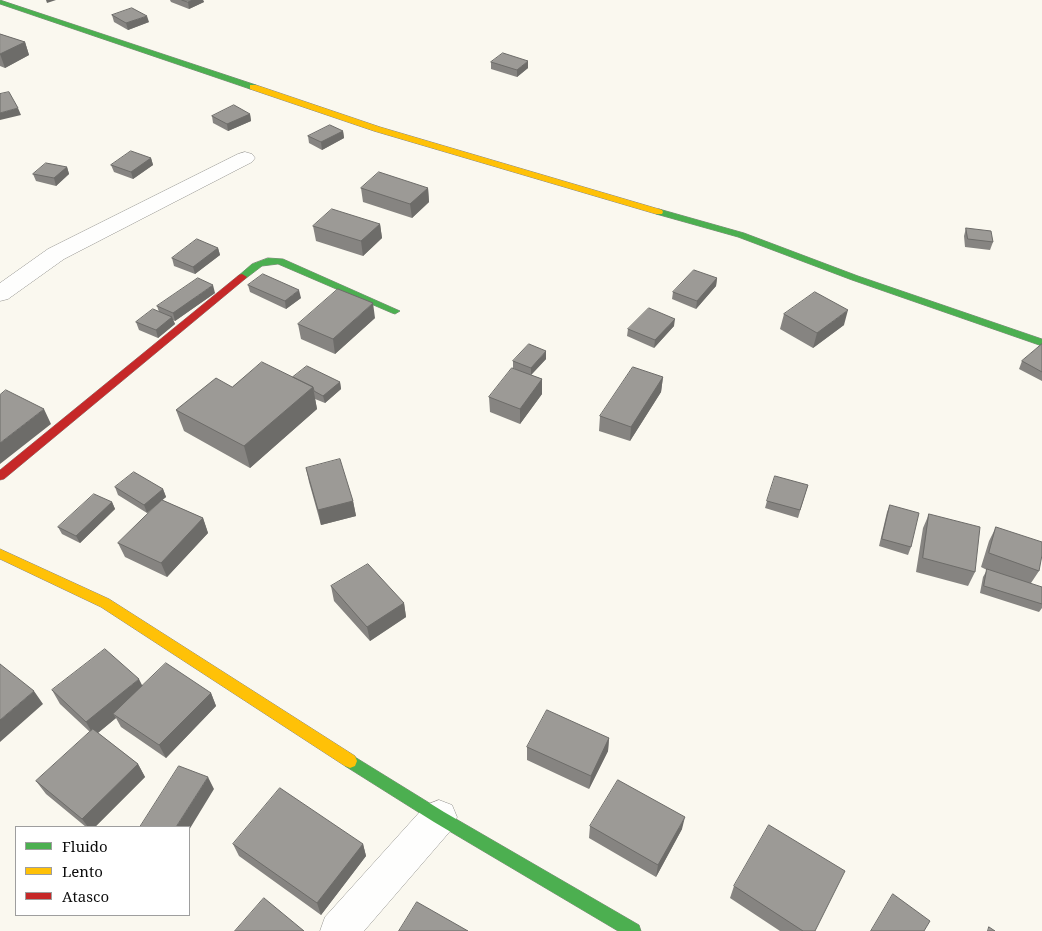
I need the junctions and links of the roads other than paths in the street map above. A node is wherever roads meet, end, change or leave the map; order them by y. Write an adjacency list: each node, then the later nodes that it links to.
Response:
1 (0, 2): 5 (street)
2 (245, 158): 3 (street)
3 (0, 294)
4 (395, 311): 6 (street)
5 (1042, 343)
6 (0, 476)
7 (0, 554): 8 (street)
8 (439, 817): 9 (street); 10 (street)
9 (630, 930)
10 (339, 931)

